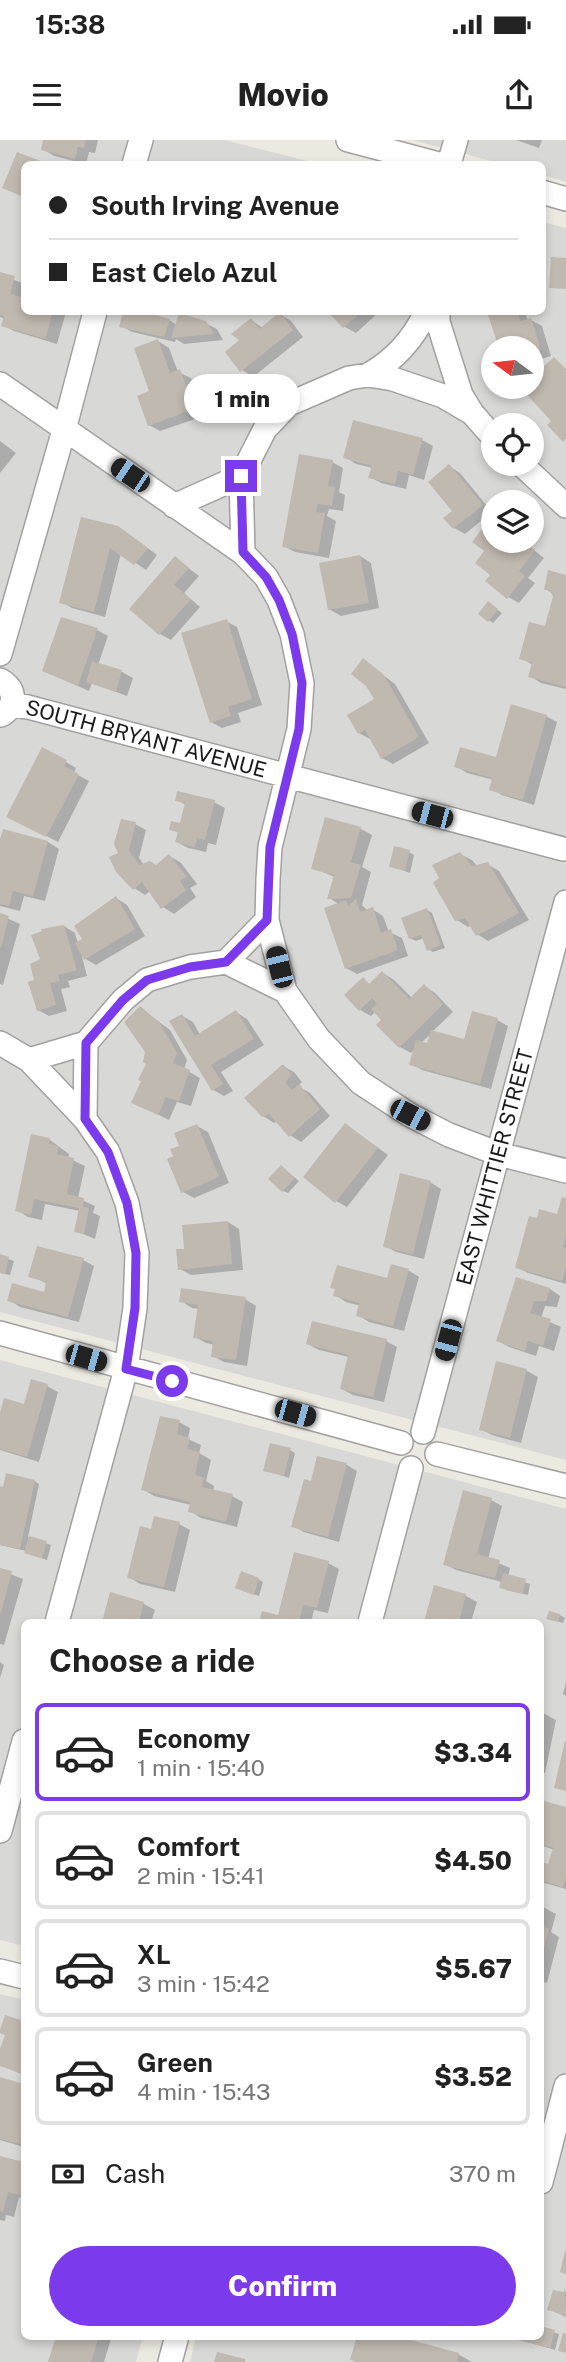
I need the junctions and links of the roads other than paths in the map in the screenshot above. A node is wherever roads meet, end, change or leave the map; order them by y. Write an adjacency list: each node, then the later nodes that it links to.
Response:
1 (141, 140): 4 (street)
2 (348, 140): 5 (street)
3 (456, 140): 6 (street)
4 (135, 161)
5 (428, 161)
6 (450, 161)
7 (546, 193): 8 (street)
8 (566, 199)
9 (95, 315): 16 (street)
10 (424, 315): 12 (street)
11 (438, 315): 14 (street)
12 (368, 375): 14 (street); 17 (street)
13 (0, 384): 16 (street)
14 (472, 413): 15 (street)
15 (481, 423)
16 (64, 430): 19 (street); 22 (street)
17 (241, 476): 19 (street); 21 (street)
18 (534, 476): 20 (street)
19 (174, 506): 21 (street)
20 (566, 506)
21 (243, 552): 25 (street)
22 (0, 654)
23 (0, 680): 24 (street)
24 (6, 710): 25 (street, SOUTH BRYANT AVENUE)
25 (288, 776): 26 (street, SOUTH BRYANT AVENUE); 28 (street)
26 (565, 854)
27 (566, 902): 35 (street, EAST WHITTIER STREET)
28 (267, 920): 29 (street); 30 (street)
29 (226, 962): 30 (street); 32 (street)
30 (285, 991): 35 (street)
31 (0, 1043): 33 (street)
32 (86, 1043): 33 (street); 34 (street)
33 (29, 1060): 34 (street)
34 (85, 1119): 38 (street)
35 (499, 1154): 36 (street); 39 (street, EAST WHITTIER STREET)
36 (566, 1171)
37 (0, 1333): 38 (street)
38 (126, 1369): 40 (street); 44 (street)
39 (423, 1432): 40 (street); 41 (street)
40 (401, 1443): 42 (street)
41 (436, 1454): 42 (street); 43 (street)
42 (411, 1468): 45 (street)
43 (566, 1486)
44 (58, 1619)
45 (371, 1619)
46 (21, 1752): 47 (street)
47 (0, 1831)
48 (0, 1971): 49 (street)
49 (21, 1976)
50 (566, 2086): 51 (street)
51 (555, 2116): 52 (street)
52 (544, 2168)
53 (176, 2340): 54 (street)
54 (170, 2362)

